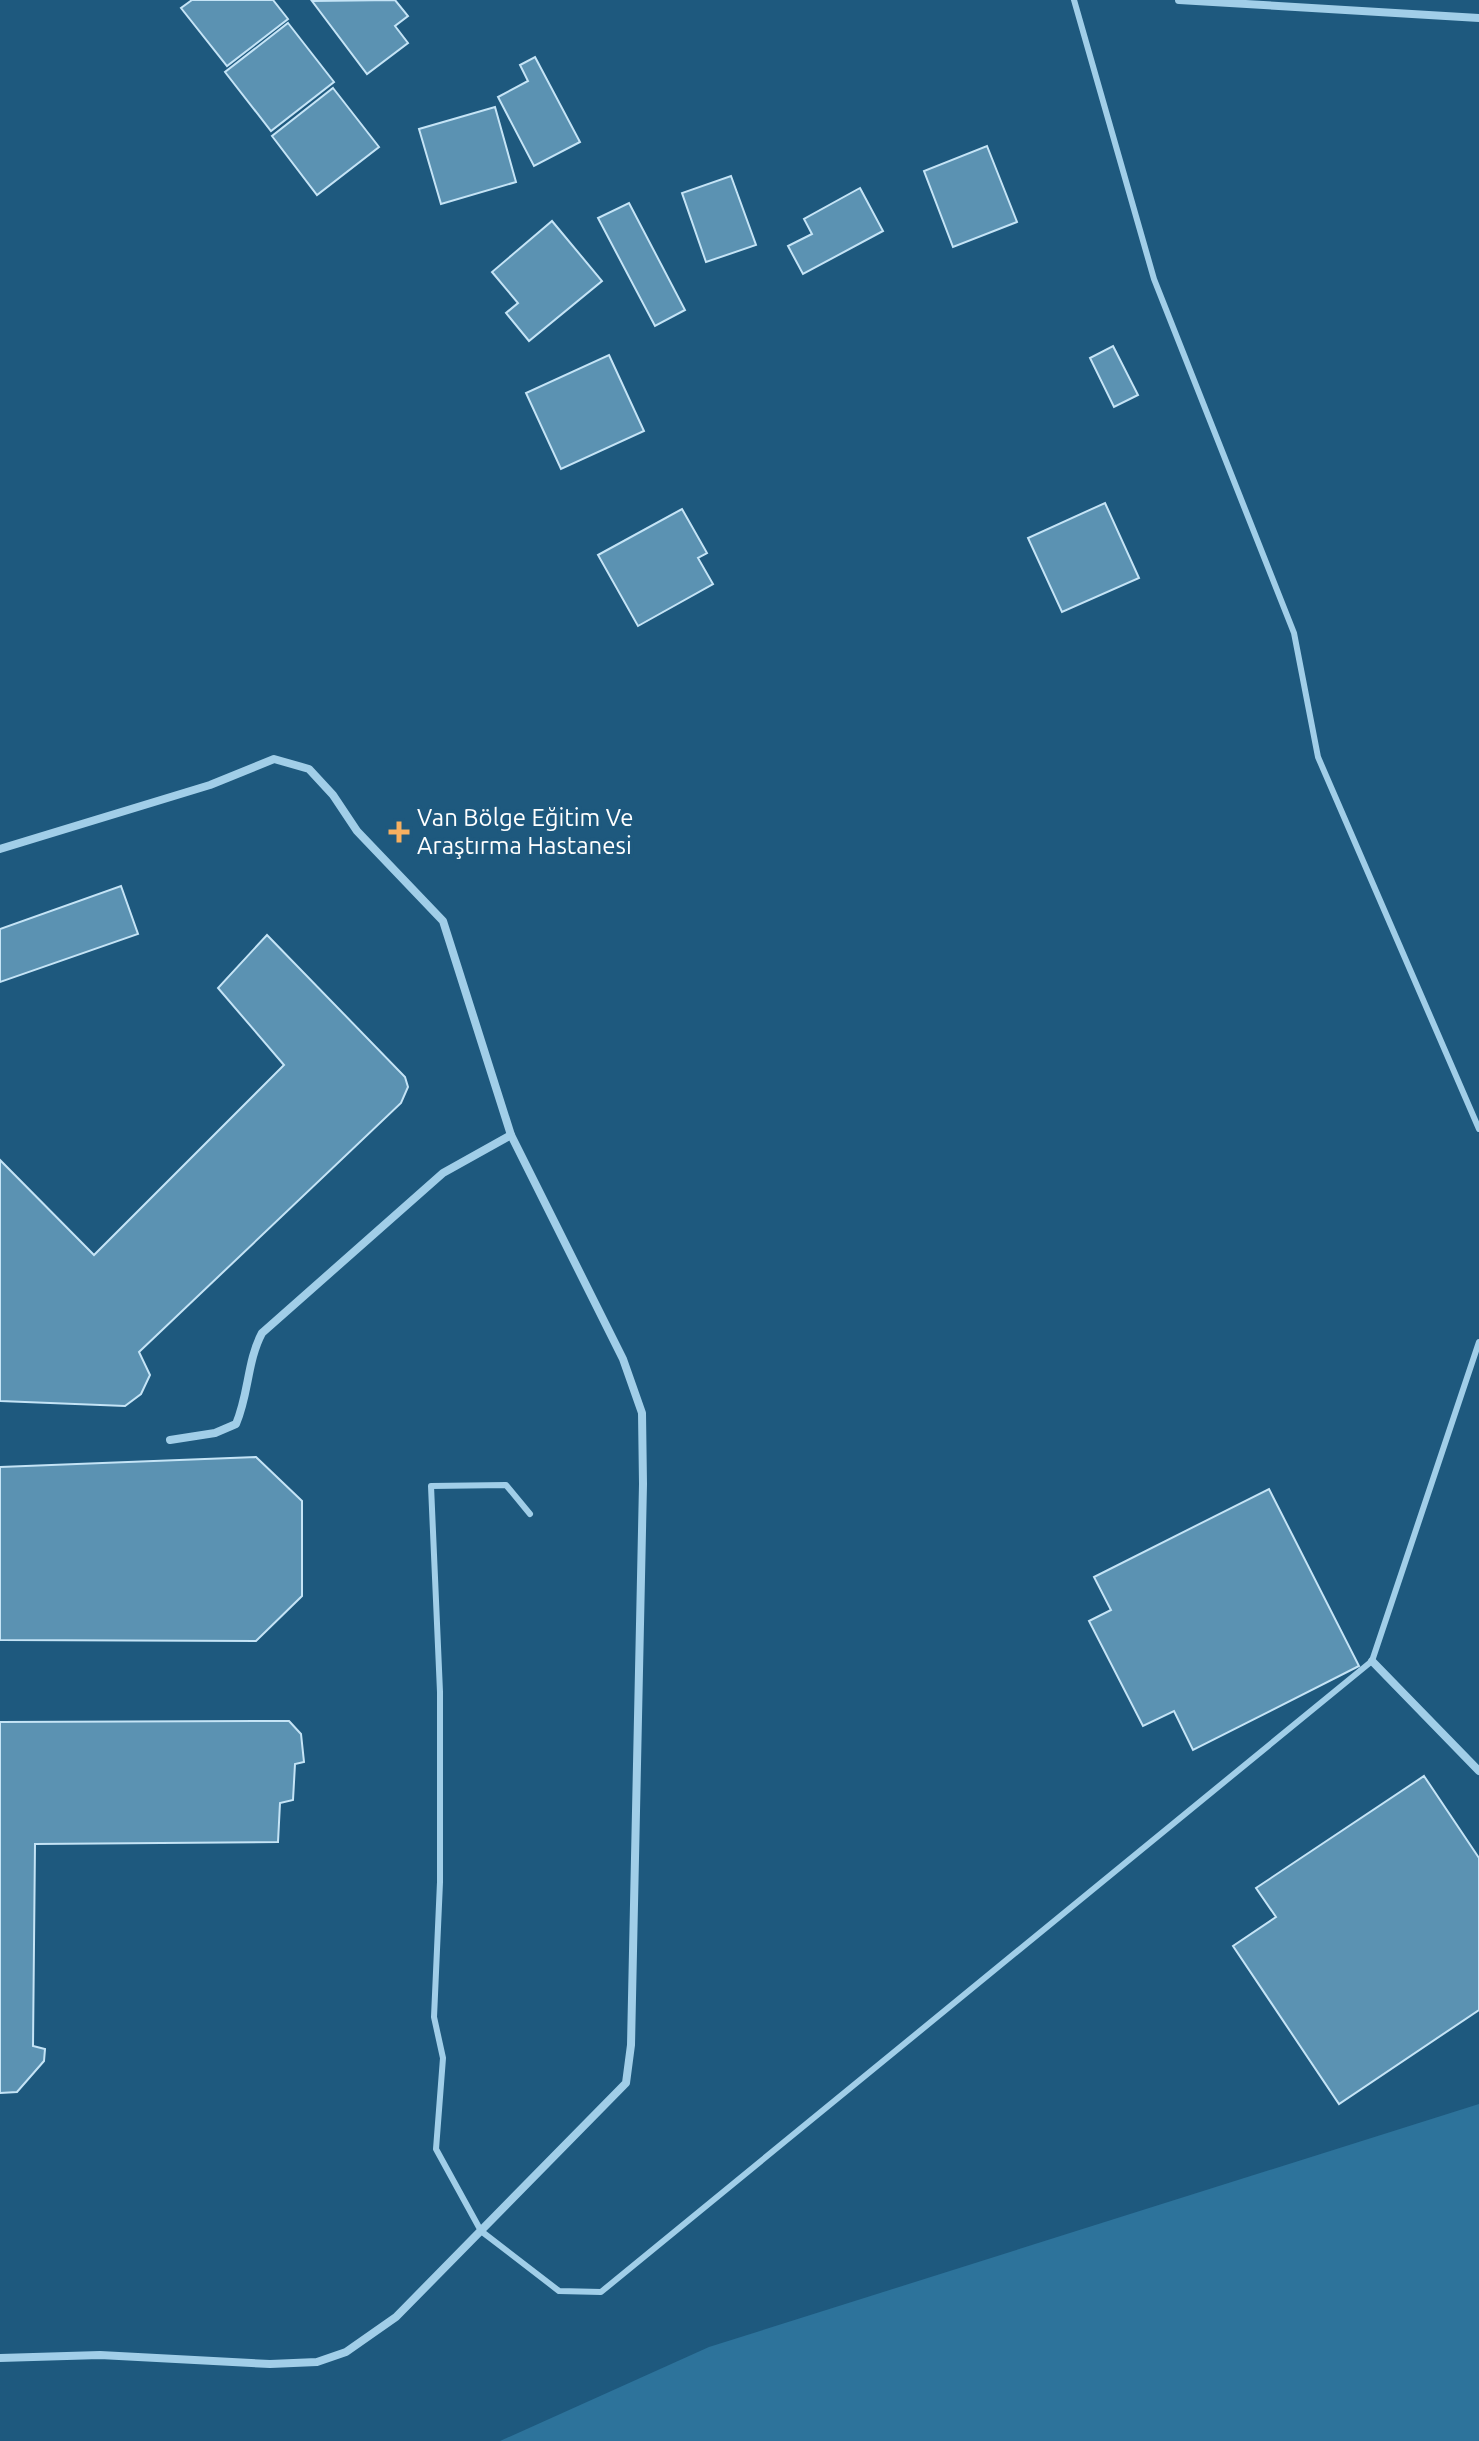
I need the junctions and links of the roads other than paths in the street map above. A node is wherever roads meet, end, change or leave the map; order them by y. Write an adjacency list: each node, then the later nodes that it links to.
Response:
1 (1074, 0): 5 (lane)
2 (1179, 0): 3 (street)
3 (1479, 18)
4 (0, 849): 6 (street)
5 (1479, 1129)
6 (511, 1135): 8 (street); 12 (street)
7 (1479, 1342): 10 (lane)
8 (170, 1440)
9 (530, 1514): 12 (lane)
10 (1372, 1661): 11 (street); 12 (lane)
11 (1479, 1771)
12 (481, 2231): 13 (street)
13 (0, 2358)

